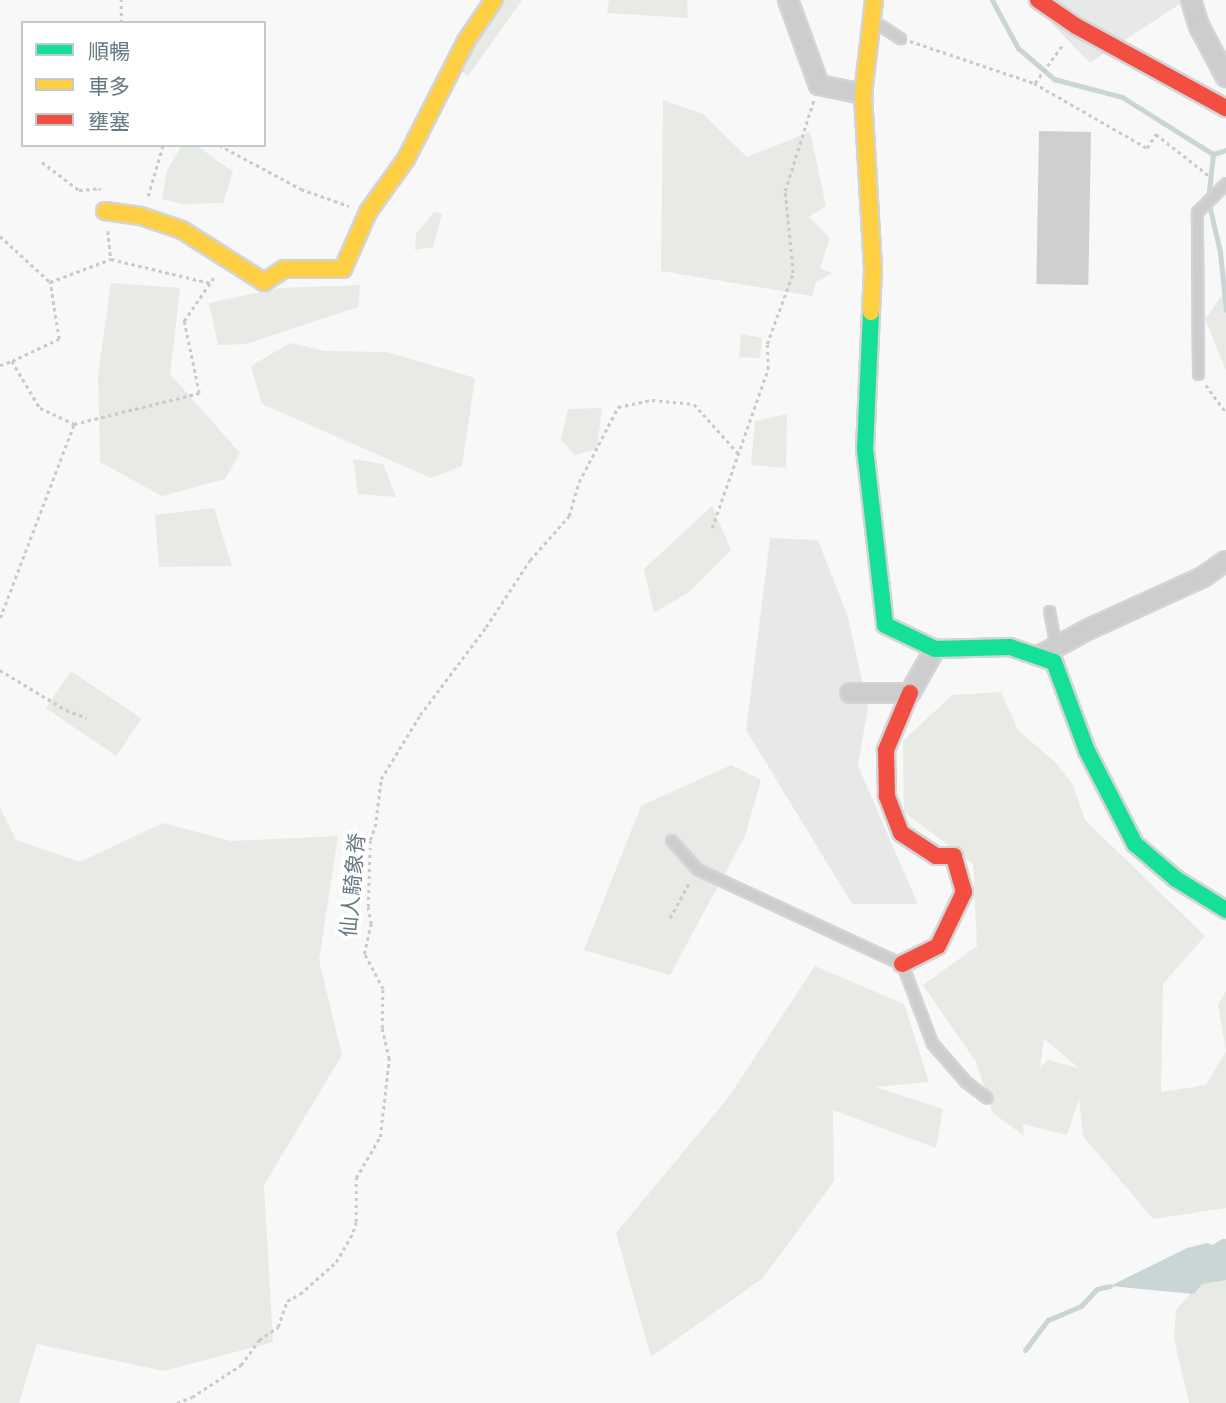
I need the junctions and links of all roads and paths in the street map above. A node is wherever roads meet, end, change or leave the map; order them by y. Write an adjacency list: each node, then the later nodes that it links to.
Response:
1 (121, 0): 7 (path)
2 (494, 0): 20 (street)
3 (788, 0): 13 (street)
4 (874, 0): 8 (street)
5 (1038, 0): 9 (street)
6 (1191, 0): 11 (street)
7 (121, 21)
8 (874, 21): 10 (lane); 14 (street)
9 (1076, 26): 12 (path); 15 (street)
10 (900, 38): 12 (path)
11 (1226, 78)
12 (1034, 83): 18 (path)
13 (819, 85): 14 (street); 31 (path)
14 (863, 94): 37 (street)
15 (1226, 108)
16 (162, 147): 21 (path)
17 (223, 147): 20 (path)
18 (1224, 184): 28 (lane)
19 (106, 211): 21 (street)
20 (368, 212): 23 (street)
21 (141, 216): 23 (street)
22 (0, 236): 24 (path)
23 (225, 257): 25 (path)
24 (50, 282): 25 (path); 26 (path)
25 (210, 283): 30 (path)
26 (12, 361): 27 (path); 30 (path)
27 (0, 365)
28 (1198, 373): 29 (path)
29 (1226, 414)
30 (74, 424): 35 (path)
31 (740, 454): 32 (path); 49 (path, 仙人騎象脊)
32 (712, 528)
33 (1226, 561): 36 (street)
34 (1049, 611): 36 (lane)
35 (0, 618)
36 (1056, 647): 38 (street)
37 (935, 649): 38 (street); 41 (street)
38 (1039, 656): 45 (street)
39 (0, 670): 42 (path)
40 (850, 693): 41 (street)
41 (910, 693): 47 (street)
42 (87, 718)
43 (671, 840): 44 (lane)
44 (697, 869): 46 (path); 47 (lane)
45 (1226, 911)
46 (670, 918)
47 (902, 964): 48 (lane)
48 (987, 1098)
49 (177, 1403)

